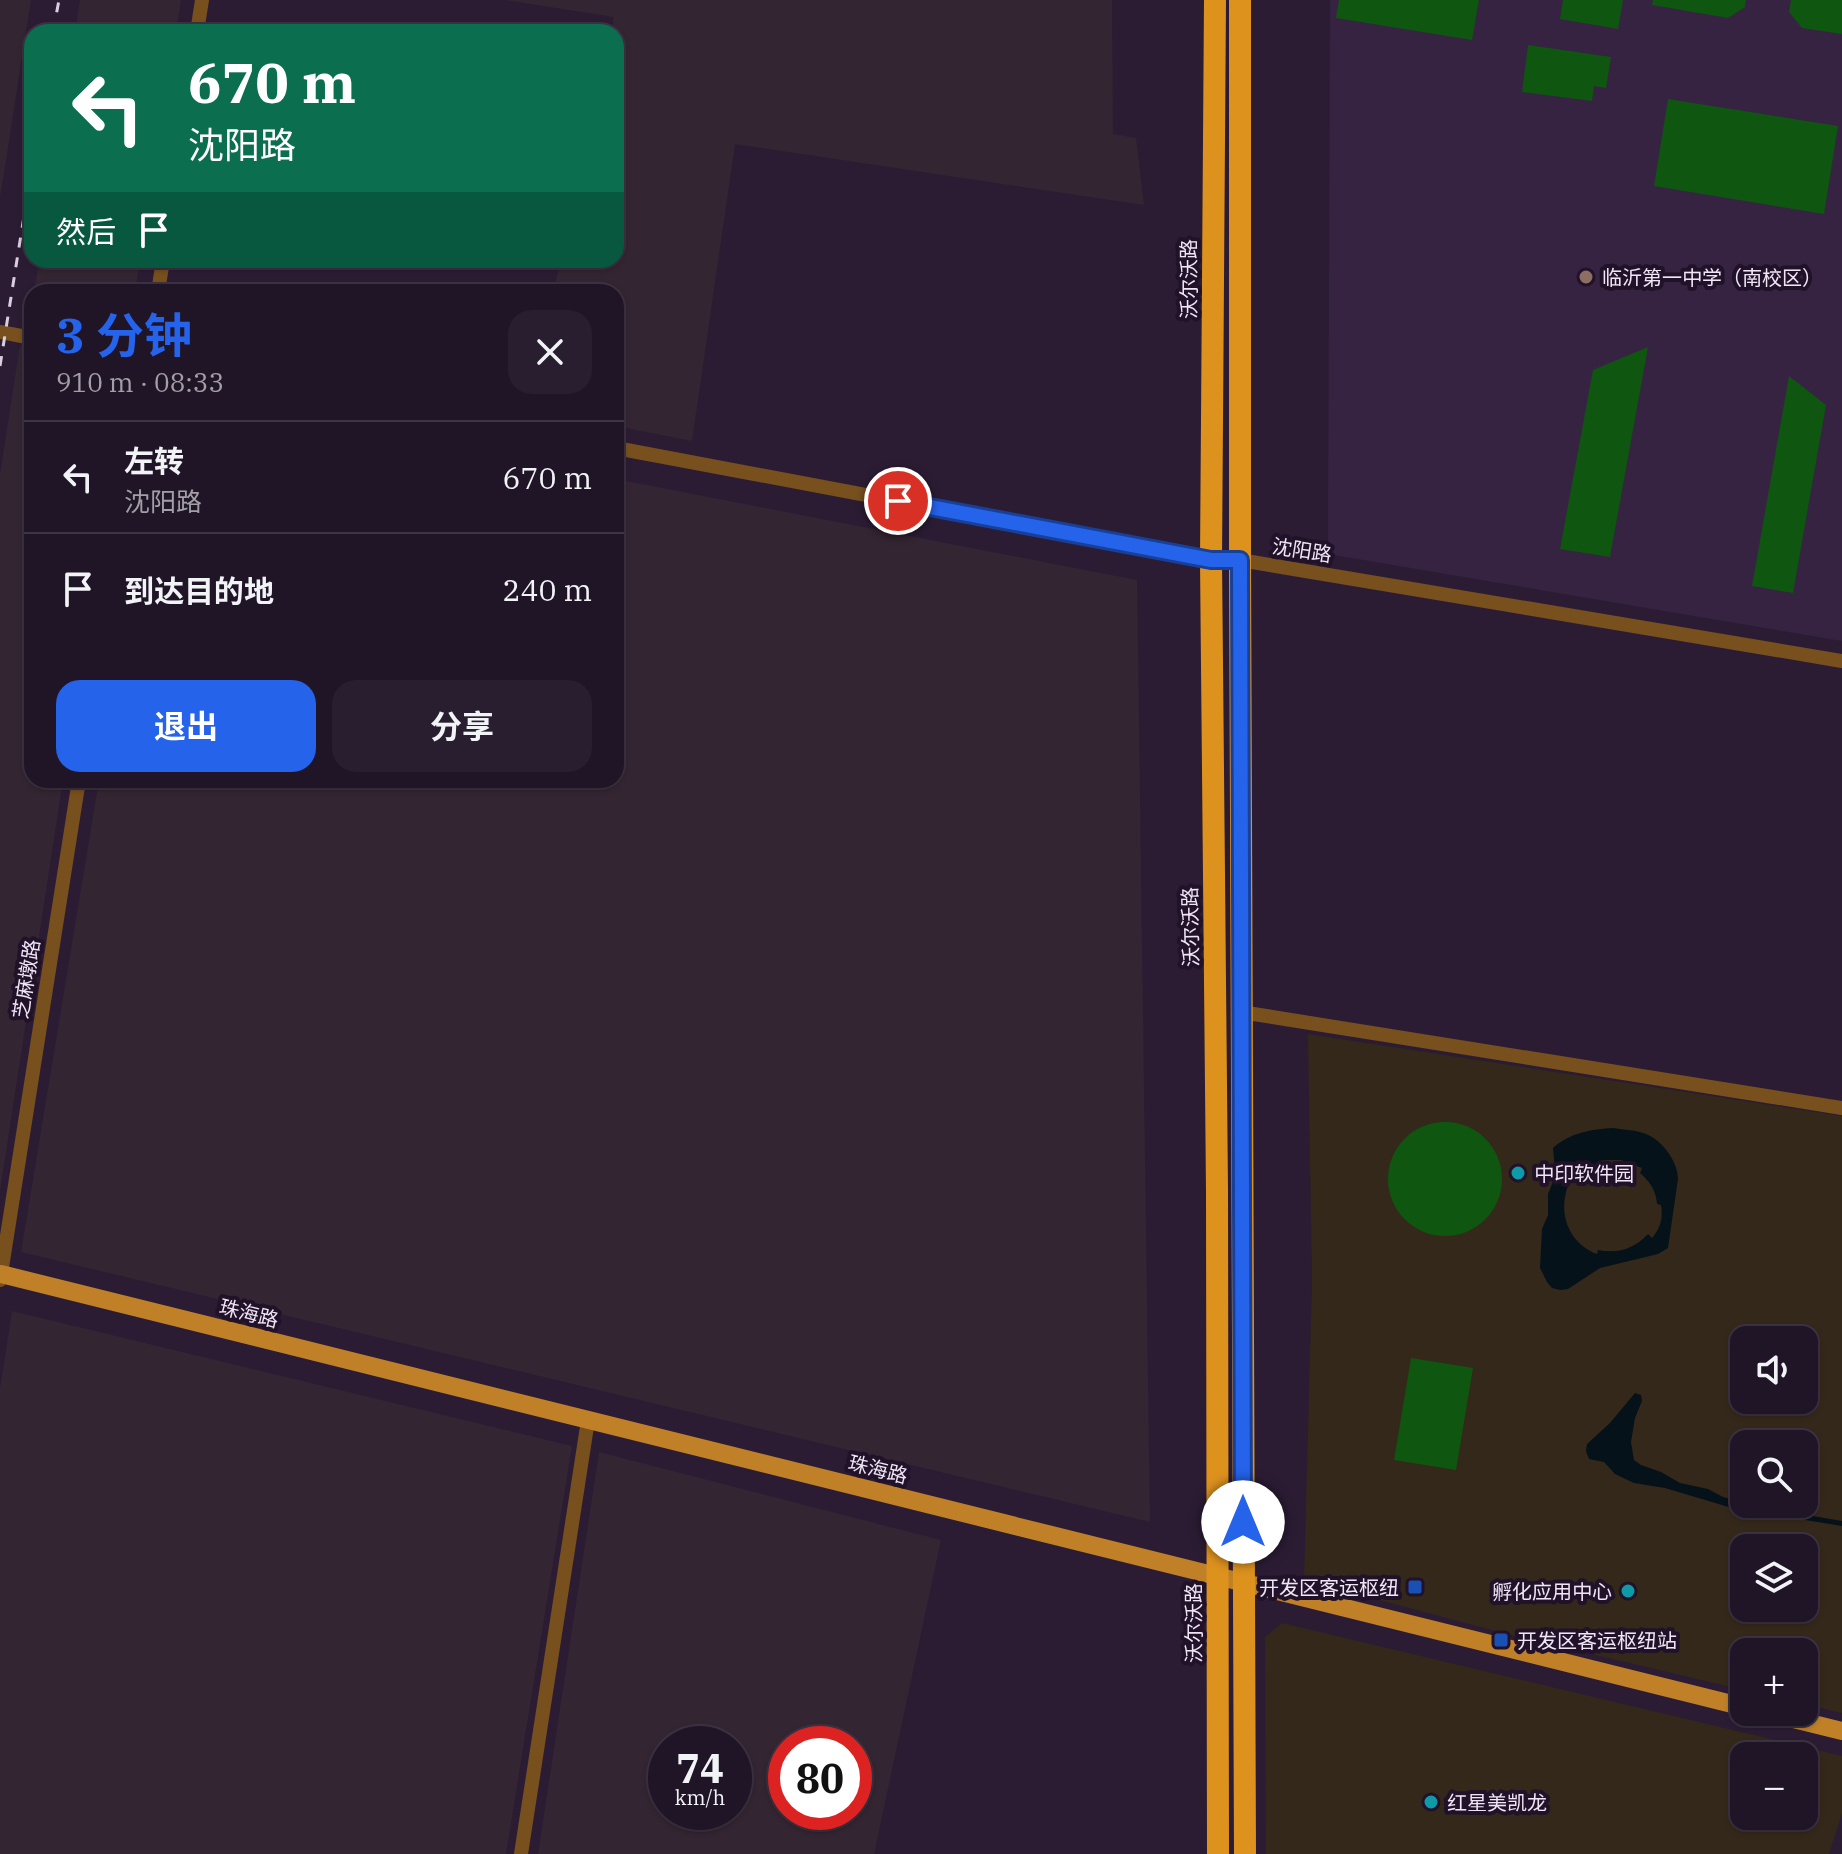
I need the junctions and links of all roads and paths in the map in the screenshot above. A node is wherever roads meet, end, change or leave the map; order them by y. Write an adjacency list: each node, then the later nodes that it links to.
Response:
1 (202, 0): 4 (street)
2 (1215, 0): 8 (highway, 沃尔沃路)
3 (1240, 0): 9 (highway)
4 (198, 24)
5 (0, 332): 6 (street)
6 (24, 336)
7 (624, 450): 8 (street, 沈阳路)
8 (1211, 560): 9 (street, 沈阳路); 16 (highway, 沃尔沃路)
9 (1240, 560): 10 (street, 沈阳路); 12 (highway)
10 (1842, 661)
11 (78, 788): 14 (street, 芝麻墩路)
12 (1241, 1012): 13 (street); 17 (highway)
13 (1842, 1108)
14 (1, 1277): 15 (main road, 珠海路)
15 (588, 1420): 16 (main road, 珠海路); 21 (street)
16 (1217, 1577): 17 (main road, 珠海路); 22 (highway, 沃尔沃路)
17 (1243, 1583): 18 (main road, 珠海路); 23 (highway)
18 (1730, 1704)
19 (1818, 1725): 20 (main road)
20 (1842, 1731)
21 (521, 1854)
22 (1218, 1854)
23 (1245, 1854)

